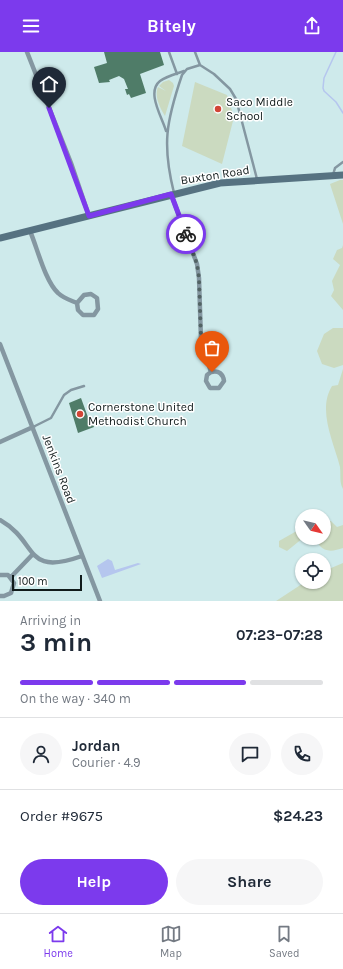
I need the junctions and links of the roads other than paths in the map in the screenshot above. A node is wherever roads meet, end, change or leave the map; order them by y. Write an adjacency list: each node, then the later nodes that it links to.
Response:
1 (28, 52): 13 (street)
2 (169, 52): 6 (lane)
3 (195, 52): 4 (lane)
4 (200, 65): 5 (lane); 11 (lane)
5 (184, 71): 6 (lane); 7 (lane)
6 (177, 74): 7 (lane)
7 (166, 134): 12 (lane)
8 (343, 162): 9 (lane)
9 (333, 175): 10 (main road, Buxton Road); 11 (main road, Buxton Road)
10 (343, 175)
11 (258, 180): 12 (main road, Buxton Road)
12 (173, 194): 13 (main road, Buxton Road); 18 (street)
13 (89, 216): 14 (main road, Buxton Road)
14 (30, 231): 15 (main road, Buxton Road); 16 (street)
15 (0, 238)
16 (77, 303): 16 (street)
17 (0, 344): 20 (street, Jenkins Road)
18 (212, 372): 18 (street)
19 (84, 386): 20 (lane)
20 (33, 427): 21 (street); 24 (street, Jenkins Road)
21 (0, 442)
22 (0, 520): 23 (street)
23 (33, 554): 24 (street); 26 (street)
24 (82, 556): 28 (street, Jenkins Road)
25 (0, 575): 26 (street)
26 (11, 577): 27 (street)
27 (0, 596)
28 (100, 601)

